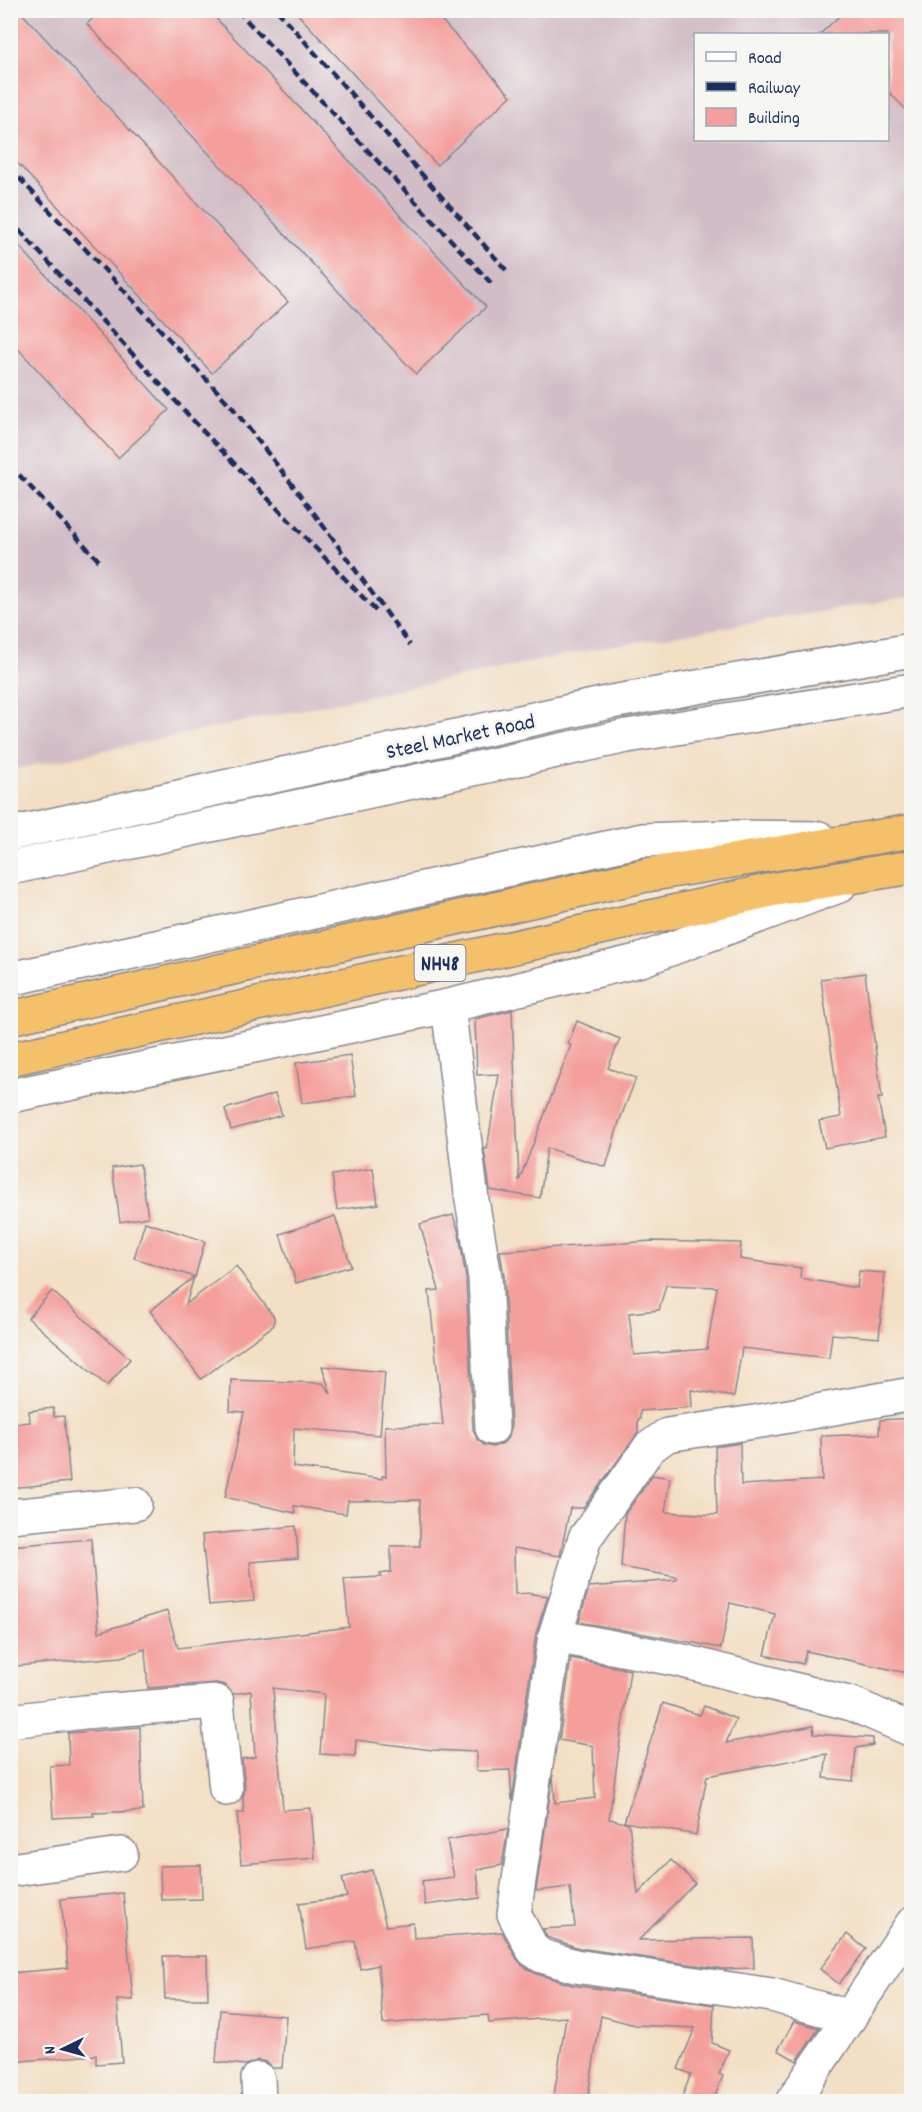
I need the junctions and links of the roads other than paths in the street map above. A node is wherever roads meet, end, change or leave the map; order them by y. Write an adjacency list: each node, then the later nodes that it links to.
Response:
1 (912, 650): 4 (street, Steel Market Road)
2 (912, 690): 7 (street, Steel Market Road)
3 (912, 831): 5 (highway, NH48)
4 (10, 834)
5 (867, 838): 9 (street); 11 (highway, NH48)
6 (912, 867): 8 (highway, NH48)
7 (10, 868)
8 (871, 873): 10 (street); 12 (highway, NH48)
9 (10, 979)
10 (448, 1006): 13 (street); 15 (street)
11 (10, 1018)
12 (10, 1059)
13 (10, 1096)
14 (912, 1394): 18 (street)
15 (492, 1428)
16 (135, 1504): 17 (street)
17 (10, 1516)
18 (555, 1636): 20 (street); 25 (street)
19 (10, 1721): 21 (street)
20 (912, 1730)
21 (226, 1789)
22 (121, 1854): 23 (street)
23 (10, 1870)
24 (912, 1924): 25 (street)
25 (849, 2017): 26 (street)
26 (792, 2102)

